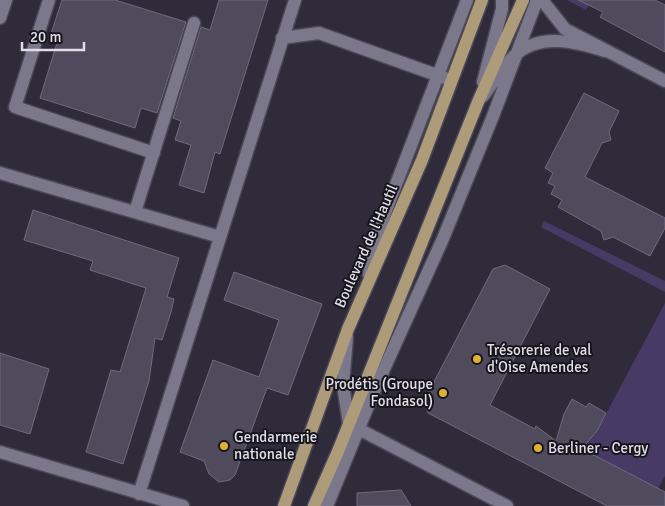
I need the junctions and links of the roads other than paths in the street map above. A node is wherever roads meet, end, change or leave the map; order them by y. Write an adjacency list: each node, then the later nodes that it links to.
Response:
1 (6, 0): 10 (street)
2 (49, 0): 19 (street)
3 (294, 0): 12 (street)
4 (467, 0): 15 (street)
5 (482, 0): 16 (main road, Boulevard de l'Hautil)
6 (502, 0): 18 (street)
7 (523, 0): 18 (main road)
8 (537, 0): 14 (street)
9 (542, 0): 13 (street)
10 (0, 18)
11 (194, 23): 19 (street)
12 (282, 38): 15 (street); 22 (street)
13 (605, 50): 14 (street); 17 (street)
14 (514, 56): 18 (street); 25 (street)
15 (437, 76): 16 (street); 23 (street)
16 (452, 80): 23 (main road, Boulevard de l'Hautil)
17 (665, 81)
18 (478, 102): 25 (main road)
19 (154, 153): 21 (street)
20 (0, 174): 21 (street)
21 (135, 212): 22 (street)
22 (220, 237): 27 (street)
23 (367, 285): 24 (main road, Boulevard de l'Hautil)
24 (348, 328): 25 (street); 29 (main road, Boulevard de l'Hautil)
25 (355, 427): 30 (main road); 31 (street); 32 (street)
26 (0, 452): 27 (street)
27 (139, 494): 28 (street)
28 (183, 506)
29 (284, 506)
30 (314, 506)
31 (328, 506)
32 (507, 506)

